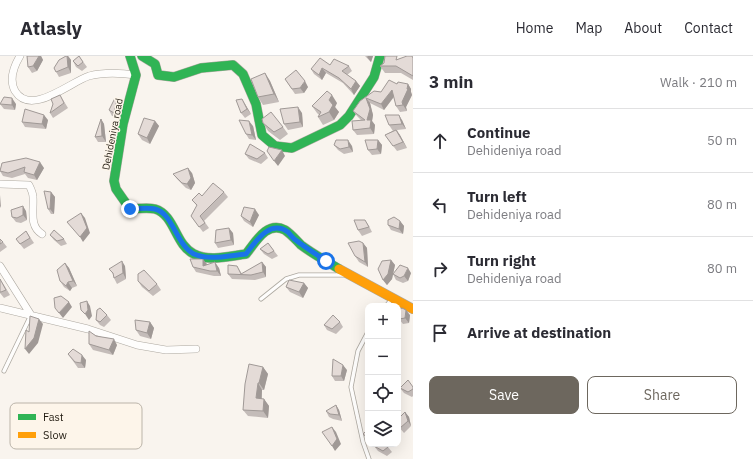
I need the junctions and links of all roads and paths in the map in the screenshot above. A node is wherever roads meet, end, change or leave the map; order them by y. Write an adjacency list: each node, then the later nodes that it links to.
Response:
1 (20, 56): 5 (street)
2 (130, 56): 5 (street)
3 (142, 56): 4 (street)
4 (380, 56)
5 (136, 75): 9 (street, Dehideniya road)
6 (0, 184): 7 (street)
7 (42, 234)
8 (0, 266): 14 (street)
9 (350, 274): 10 (lane); 11 (street, Dehideniya road)
10 (261, 299)
11 (389, 302): 13 (street, Dehideniya road)
12 (0, 308): 14 (street)
13 (413, 309)
14 (30, 315): 16 (street); 17 (lane)
15 (365, 338): 18 (lane)
16 (196, 349)
17 (4, 371)
18 (369, 459)

